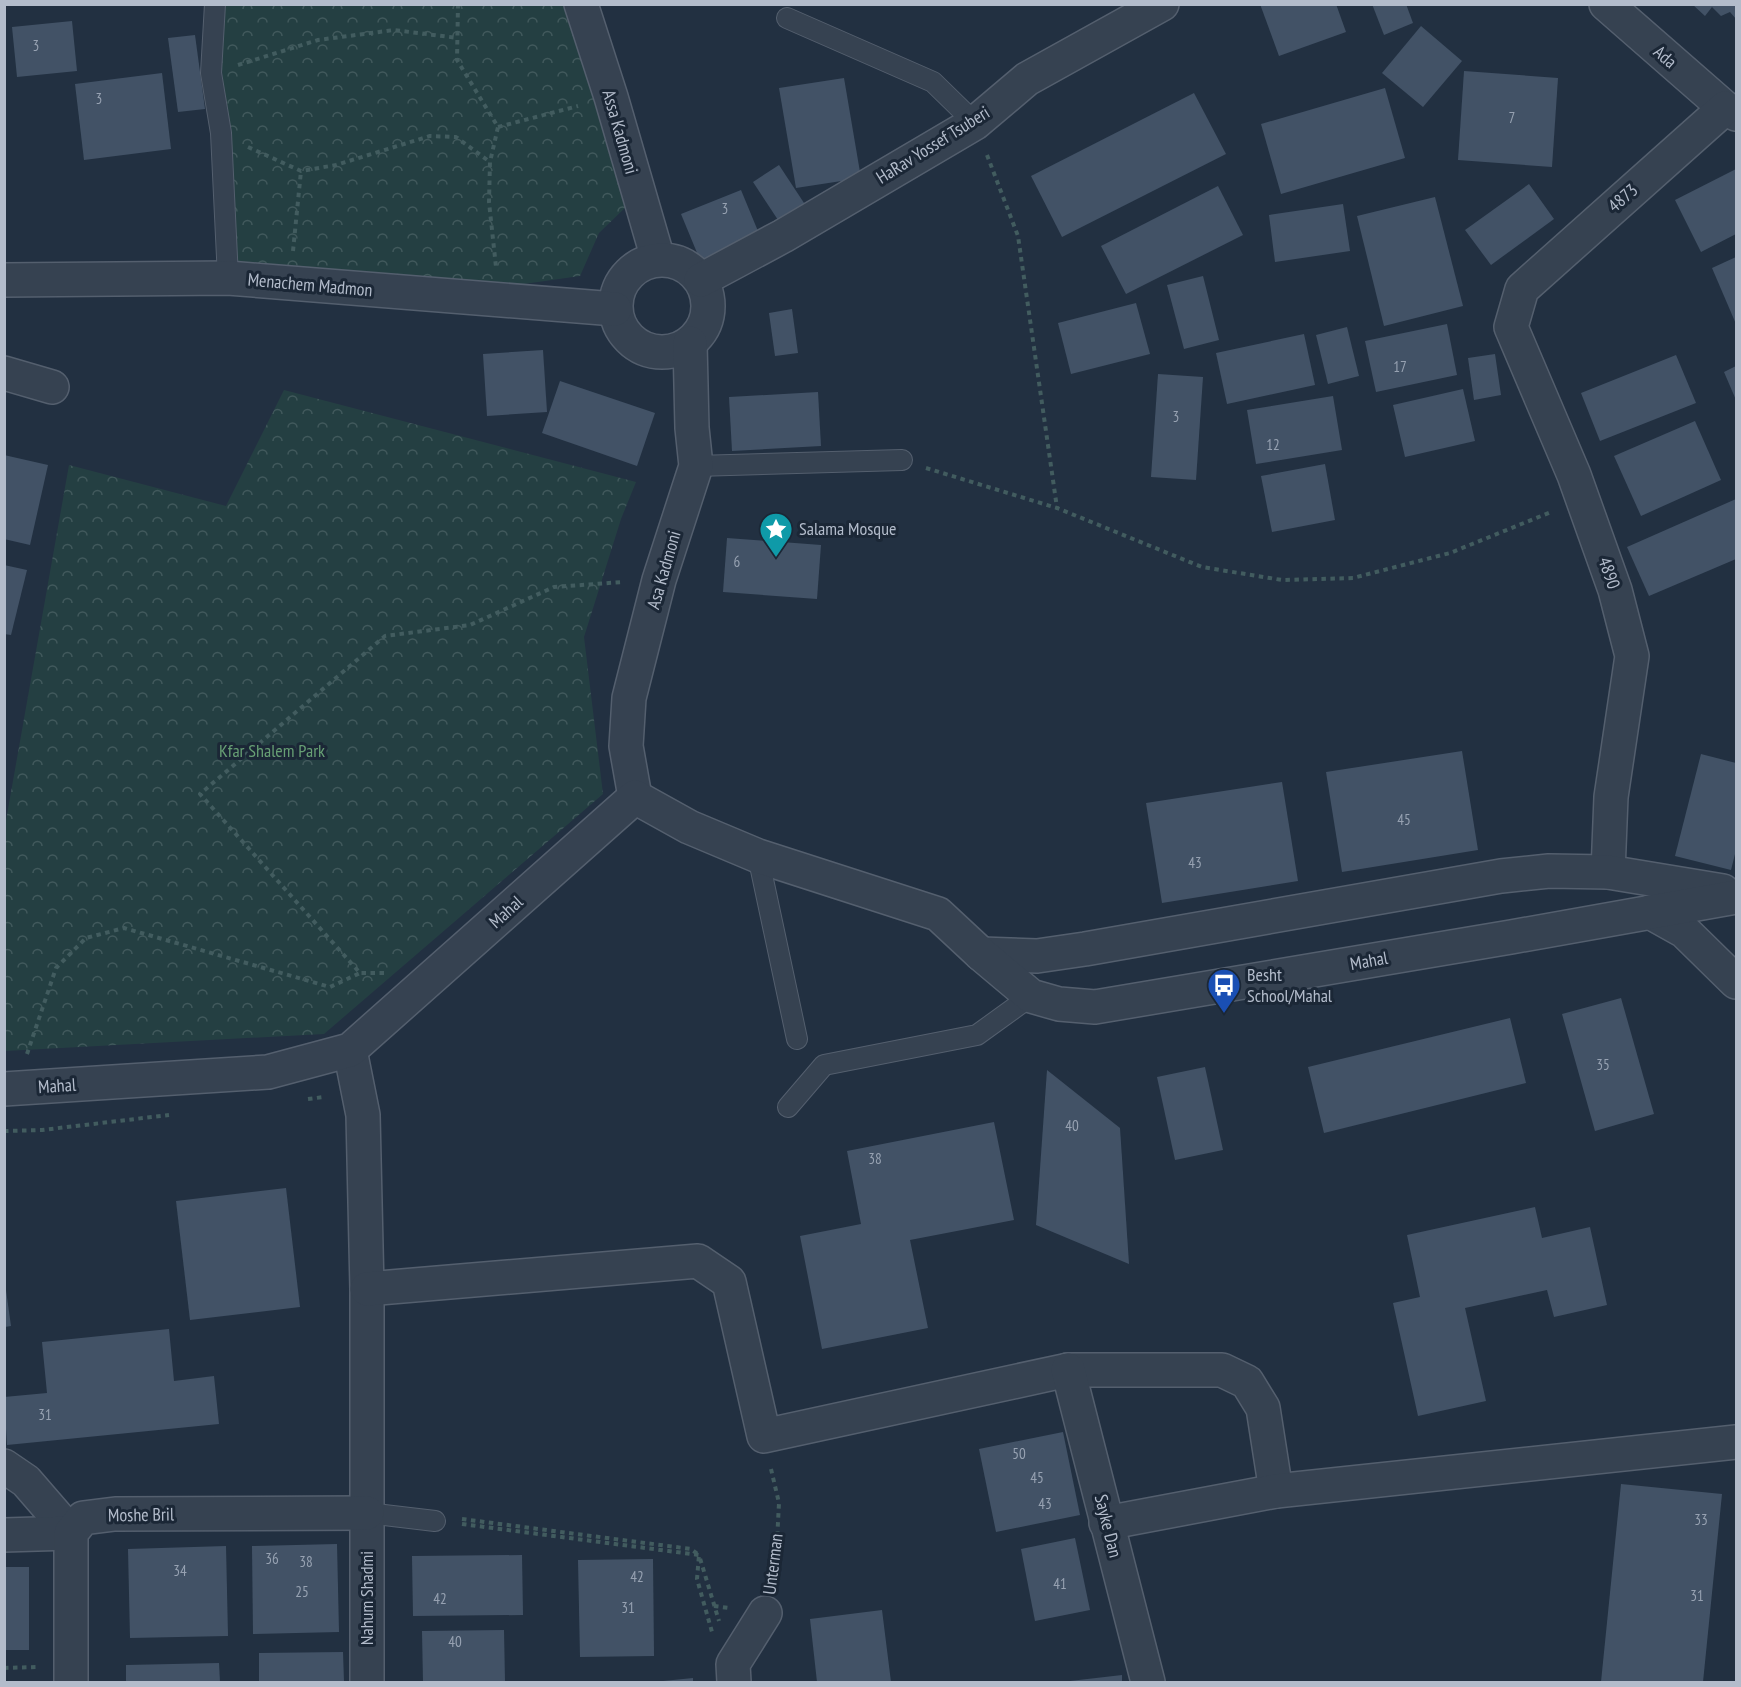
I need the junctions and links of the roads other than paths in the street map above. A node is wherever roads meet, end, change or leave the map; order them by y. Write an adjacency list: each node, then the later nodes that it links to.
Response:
1 (215, 4): 9 (lane)
2 (581, 4): 8 (street, Assa Kadmoni)
3 (1162, 4): 7 (street, HaRav Yossef Tsuberi)
4 (1606, 4): 6 (street, Ada)
5 (787, 18): 7 (lane)
6 (1731, 111): 12 (street, 4873)
7 (975, 123): 11 (street, HaRav Yossef Tsuberi)
8 (658, 259): 11 (street); 13 (street)
9 (228, 278): 10 (street, Menachem Madmon); 13 (street, Menachem Madmon)
10 (4, 280)
11 (701, 280): 14 (street)
12 (1522, 288): 21 (street, 4890)
13 (615, 309): 14 (street)
14 (690, 343): 18 (street, Asa Kadmoni)
15 (4, 373): 16 (street)
16 (52, 387)
17 (902, 460): 18 (lane)
18 (696, 466): 19 (street, Asa Kadmoni)
19 (635, 797): 20 (street, Mahal); 28 (street, Mahal)
20 (758, 856): 24 (street, Mahal); 27 (lane)
21 (1608, 872): 22 (street, Mahal); 24 (street, Mahal)
22 (1737, 895): 23 (street, Mahal)
23 (1650, 912): 25 (street); 26 (street, Mahal)
24 (981, 954): 26 (street, Mahal)
25 (1737, 982)
26 (1030, 996): 30 (lane)
27 (797, 1039)
28 (350, 1050): 29 (street, Mahal); 31 (street, Nahum Shadmi)
29 (10, 1089)
30 (788, 1107)
31 (367, 1289): 32 (street); 36 (street, Nahum Shadmi)
32 (1068, 1370): 35 (street); 38 (street, Sayke Dan)
33 (1737, 1442): 35 (street)
34 (4, 1466): 39 (street)
35 (1276, 1491): 38 (street)
36 (367, 1513): 37 (lane); 39 (street, Moshe Bril); 44 (street, Nahum Shadmi)
37 (443, 1519)
38 (1106, 1523): 45 (street, Sayke Dan)
39 (71, 1533): 40 (street); 43 (street)
40 (4, 1535)
41 (765, 1613): 42 (street, Unterman)
42 (727, 1663)
43 (71, 1683)
44 (367, 1683)
45 (1148, 1683)

